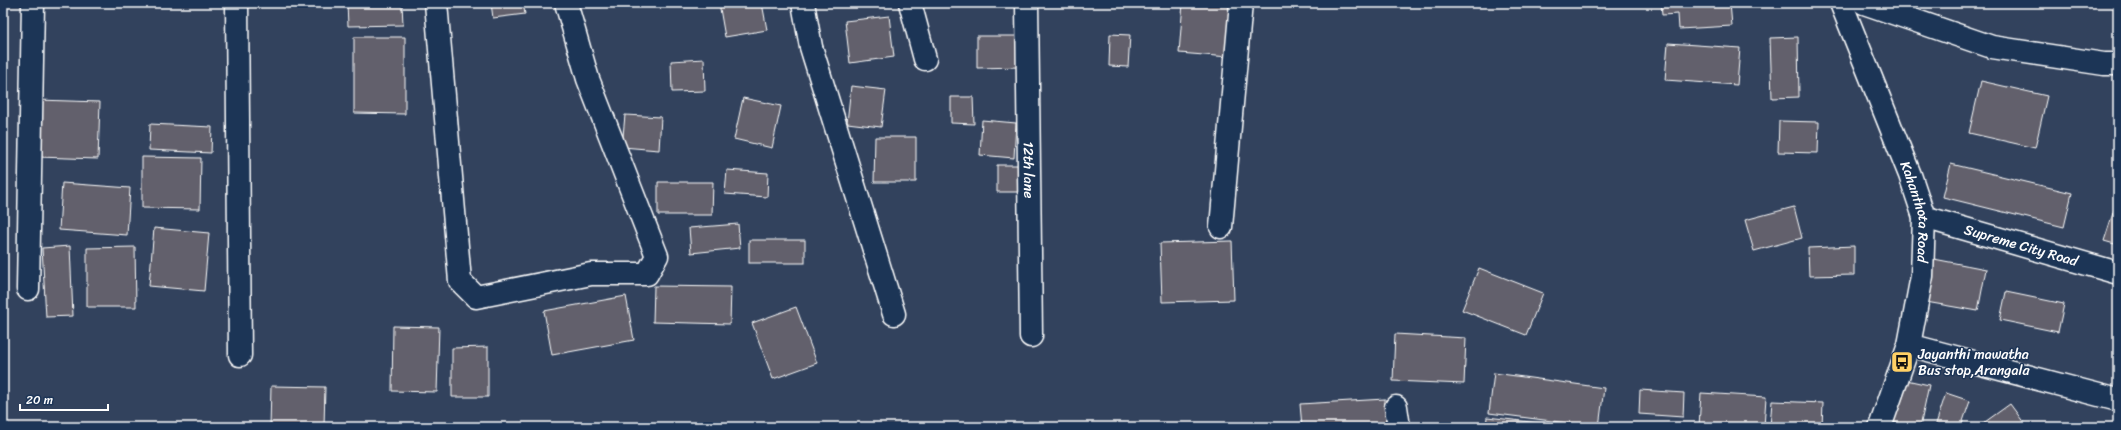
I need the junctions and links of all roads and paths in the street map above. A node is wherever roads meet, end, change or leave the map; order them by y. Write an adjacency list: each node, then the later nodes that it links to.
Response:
1 (33, 3): 16 (street)
2 (236, 3): 20 (street)
3 (436, 3): 4 (street)
4 (566, 3)
5 (802, 3): 17 (street)
6 (910, 3): 11 (street)
7 (1027, 3): 18 (street, 12th lane)
8 (1241, 3): 14 (street)
9 (1842, 3): 13 (street, Kahanthota Road)
10 (1864, 3): 12 (street)
11 (925, 59)
12 (2118, 64)
13 (1924, 217): 15 (street, Supreme City Road); 19 (street, Kahanthota Road)
14 (1221, 227)
15 (2118, 273)
16 (28, 289)
17 (894, 314)
18 (1031, 336)
19 (1909, 345): 21 (street); 22 (street, Kahanthota Road)
20 (240, 355)
21 (2118, 400)
22 (1880, 427)

